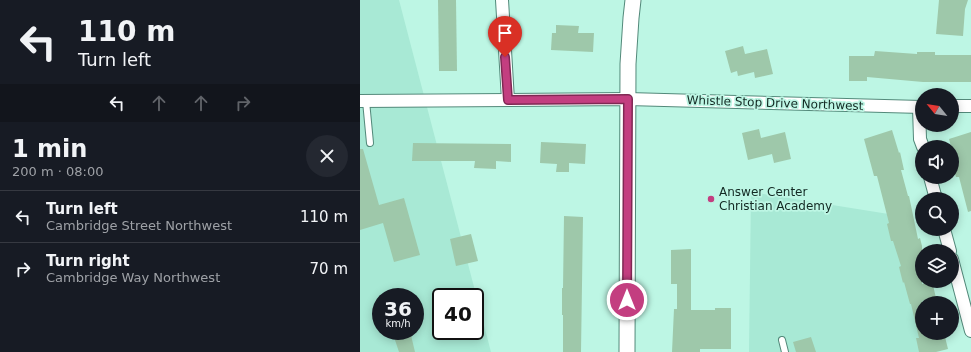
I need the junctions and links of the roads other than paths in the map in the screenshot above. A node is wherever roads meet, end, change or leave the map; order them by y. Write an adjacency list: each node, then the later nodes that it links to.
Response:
1 (502, 0): 4 (street)
2 (633, 0): 3 (street)
3 (628, 99): 4 (street, Whistle Stop Drive Northwest); 8 (street, Whistle Stop Drive Northwest); 13 (street)
4 (508, 100): 5 (street, Whistle Stop Drive Northwest)
5 (363, 101): 9 (lane)
6 (959, 106): 7 (street)
7 (971, 106)
8 (915, 107)
9 (370, 143)
10 (959, 286): 11 (street)
11 (971, 331)
12 (782, 340): 14 (lane)
13 (627, 352)
14 (785, 352)

